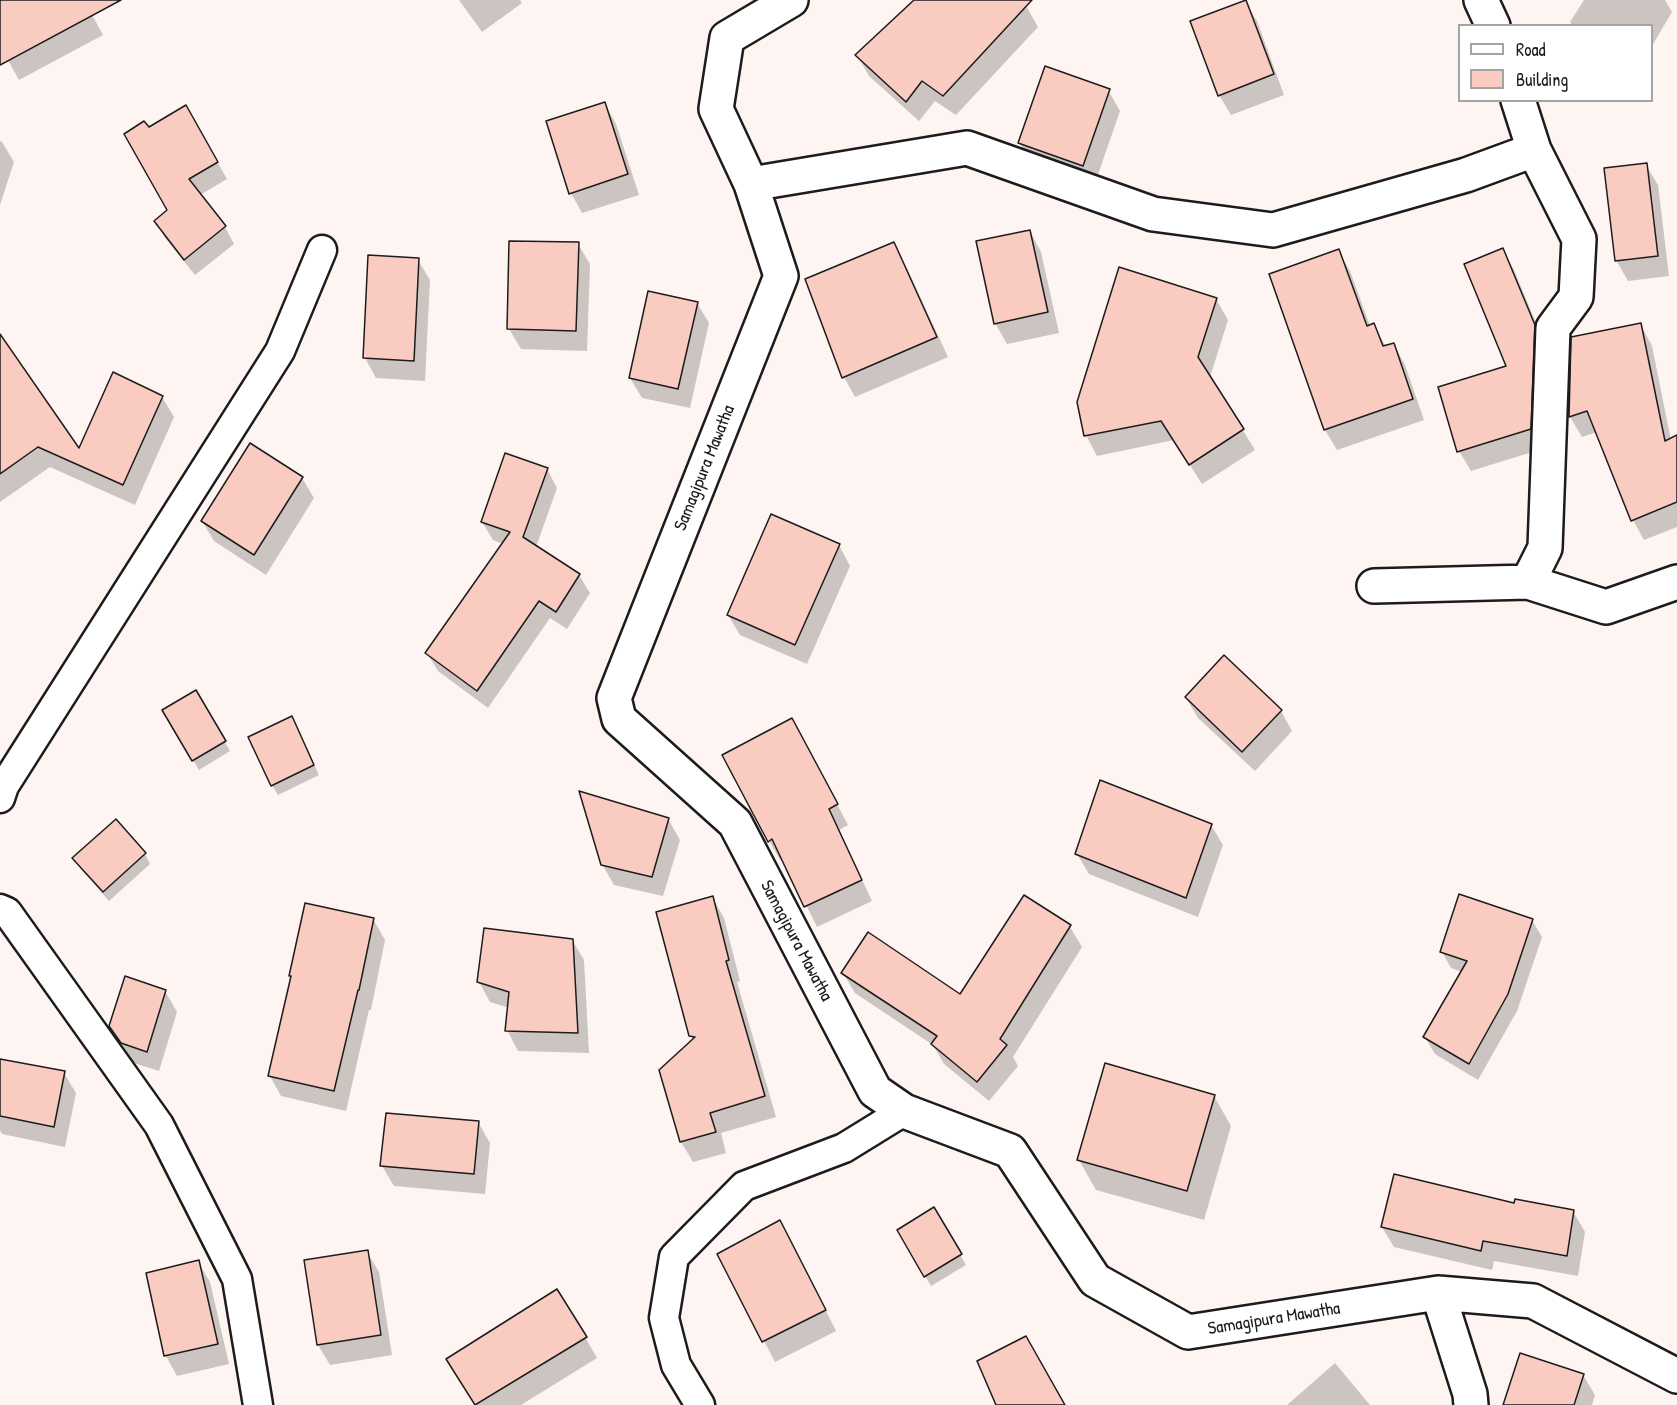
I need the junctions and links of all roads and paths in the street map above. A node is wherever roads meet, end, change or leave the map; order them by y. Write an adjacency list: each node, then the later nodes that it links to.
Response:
1 (791, 0): 6 (street, Samagipura Mawatha)
2 (1480, 0): 3 (street)
3 (1492, 24)
4 (1519, 102): 5 (street)
5 (1534, 150): 6 (street); 8 (street)
6 (751, 184): 13 (street, Samagipura Mawatha)
7 (322, 250): 11 (lane)
8 (1528, 582): 9 (street); 10 (street)
9 (1677, 582)
10 (1374, 586)
11 (0, 798)
12 (0, 909): 16 (lane)
13 (904, 1111): 14 (street, Samagipura Mawatha); 17 (lane)
14 (1438, 1293): 15 (street, Samagipura Mawatha); 18 (street)
15 (1677, 1376)
16 (258, 1405)
17 (700, 1405)
18 (1471, 1405)

